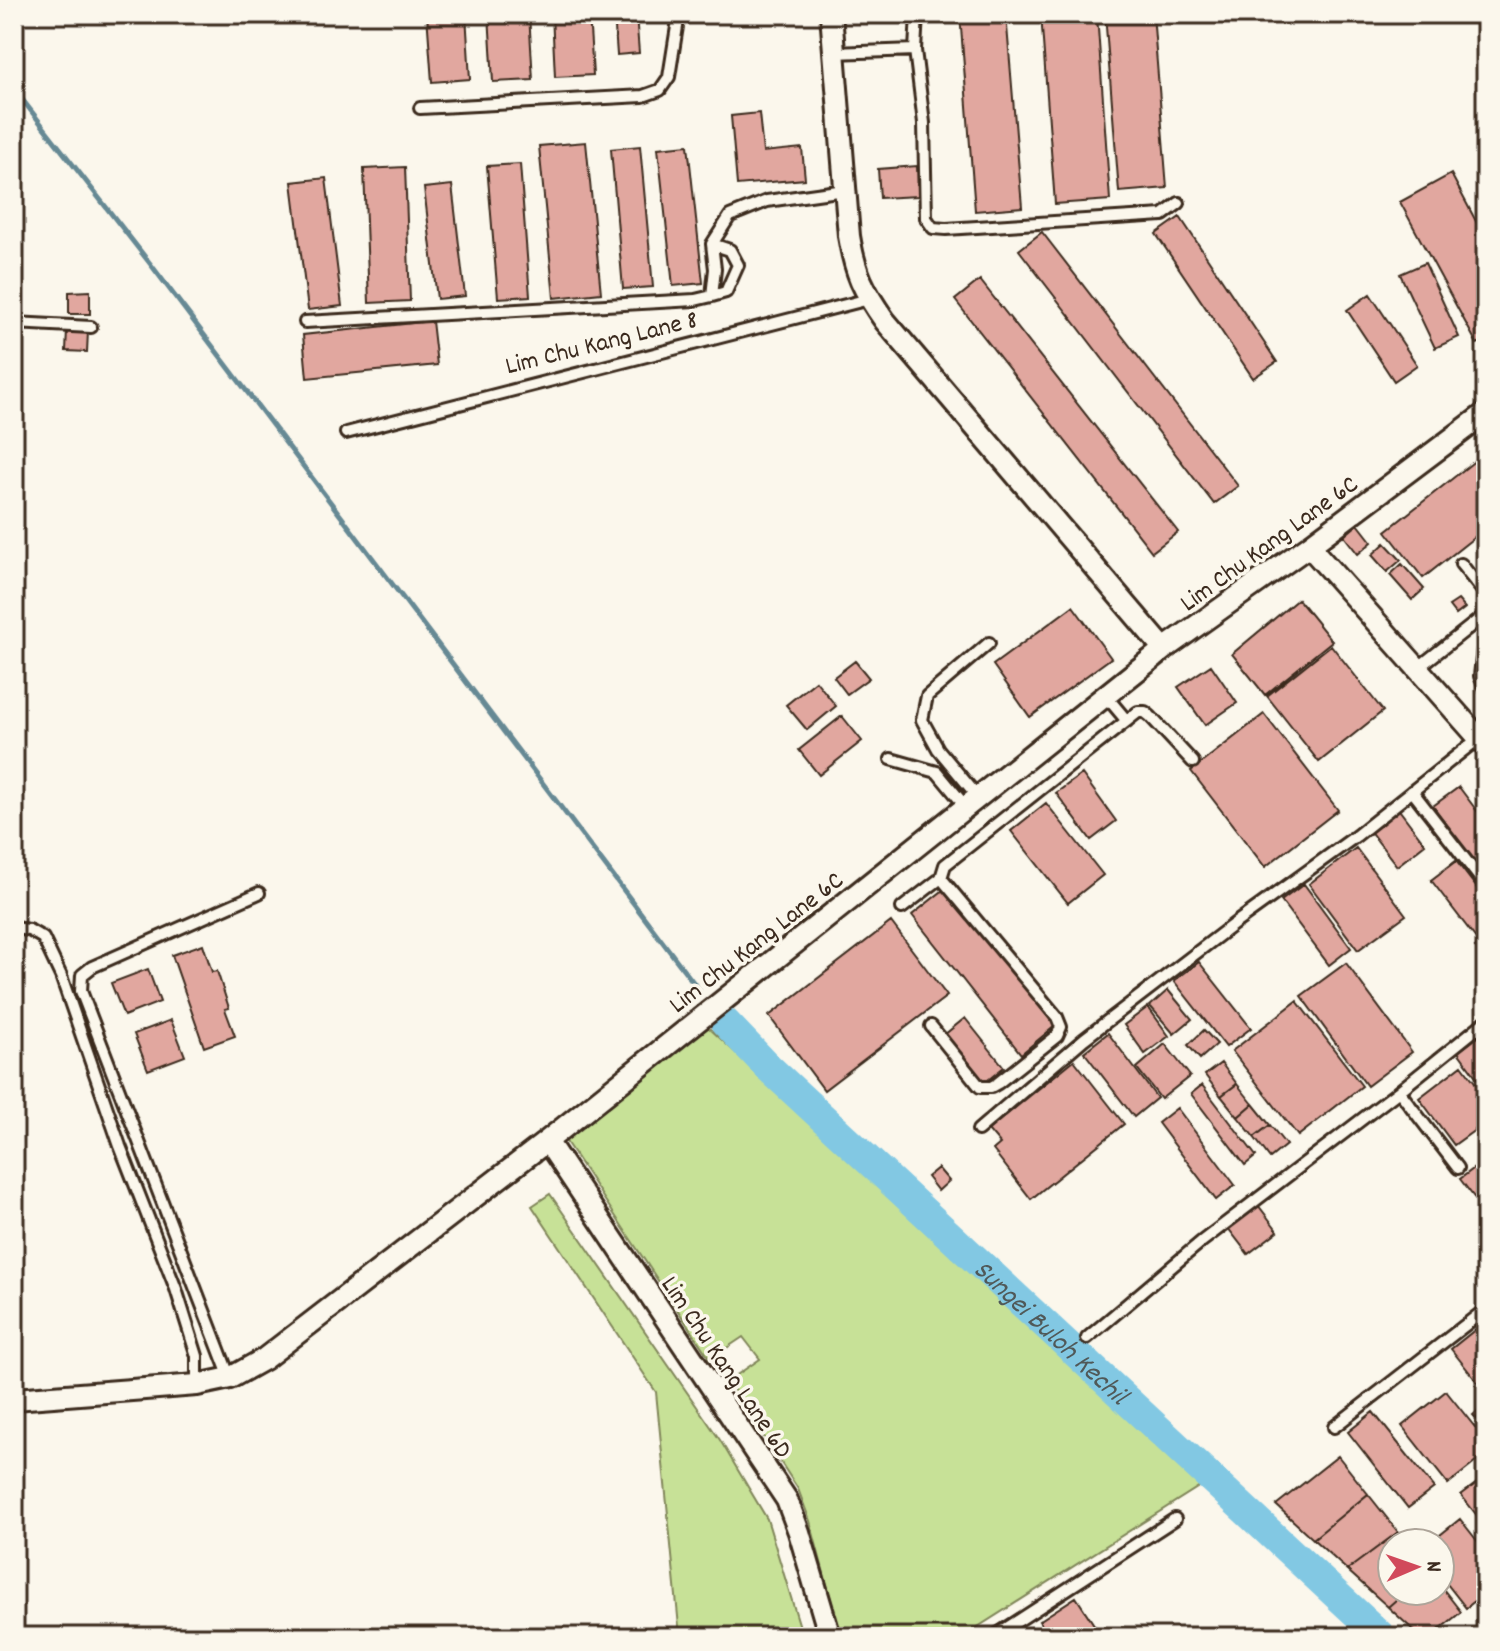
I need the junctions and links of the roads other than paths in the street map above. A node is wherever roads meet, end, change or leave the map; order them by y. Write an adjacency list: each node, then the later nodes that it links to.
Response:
1 (679, 14): 6 (lane)
2 (831, 14): 5 (street)
3 (917, 14): 4 (lane)
4 (915, 50): 5 (lane); 8 (lane)
5 (834, 53): 7 (street)
6 (420, 108)
7 (845, 190): 9 (lane); 11 (street)
8 (1179, 203)
9 (712, 244): 10 (lane); 10 (lane)
10 (712, 296): 12 (lane)
11 (869, 299): 16 (lane, Lim Chu Kang Lane 8); 22 (street)
12 (305, 322)
13 (14, 323): 14 (lane)
14 (91, 327)
15 (1486, 413): 17 (street, Lim Chu Kang Lane 6C)
16 (346, 433)
17 (1309, 546): 22 (street, Lim Chu Kang Lane 6C); 23 (street)
18 (1461, 564): 19 (lane)
19 (1486, 595)
20 (1486, 617): 23 (lane); 24 (lane)
21 (989, 643): 31 (lane)
22 (1164, 649): 25 (street, Lim Chu Kang Lane 6C)
23 (1419, 667): 27 (street)
24 (1486, 690)
25 (1106, 696): 26 (lane); 31 (street, Lim Chu Kang Lane 6C)
26 (1127, 721): 29 (lane); 32 (lane)
27 (1483, 742): 30 (lane)
28 (891, 759): 31 (lane)
29 (1193, 762)
30 (1412, 791): 33 (lane); 40 (lane)
31 (972, 802): 41 (street, Lim Chu Kang Lane 6C)
32 (941, 878): 35 (lane); 38 (lane)
33 (1486, 886)
34 (259, 893): 45 (lane)
35 (902, 908)
36 (14, 928): 46 (lane)
37 (1486, 1021): 39 (lane)
38 (931, 1026)
39 (1399, 1091): 42 (lane); 44 (lane)
40 (978, 1130)
41 (547, 1141): 45 (street, Lim Chu Kang Lane 6C); 50 (street, Lim Chu Kang Lane 6D)
42 (1458, 1168)
43 (1486, 1309): 48 (lane)
44 (1087, 1338)
45 (230, 1378): 46 (street, Lim Chu Kang Lane 6C)
46 (197, 1385): 47 (street, Lim Chu Kang Lane 6C)
47 (14, 1399)
48 (1334, 1427)
49 (1175, 1519): 51 (lane)
50 (830, 1637)
51 (993, 1637)

